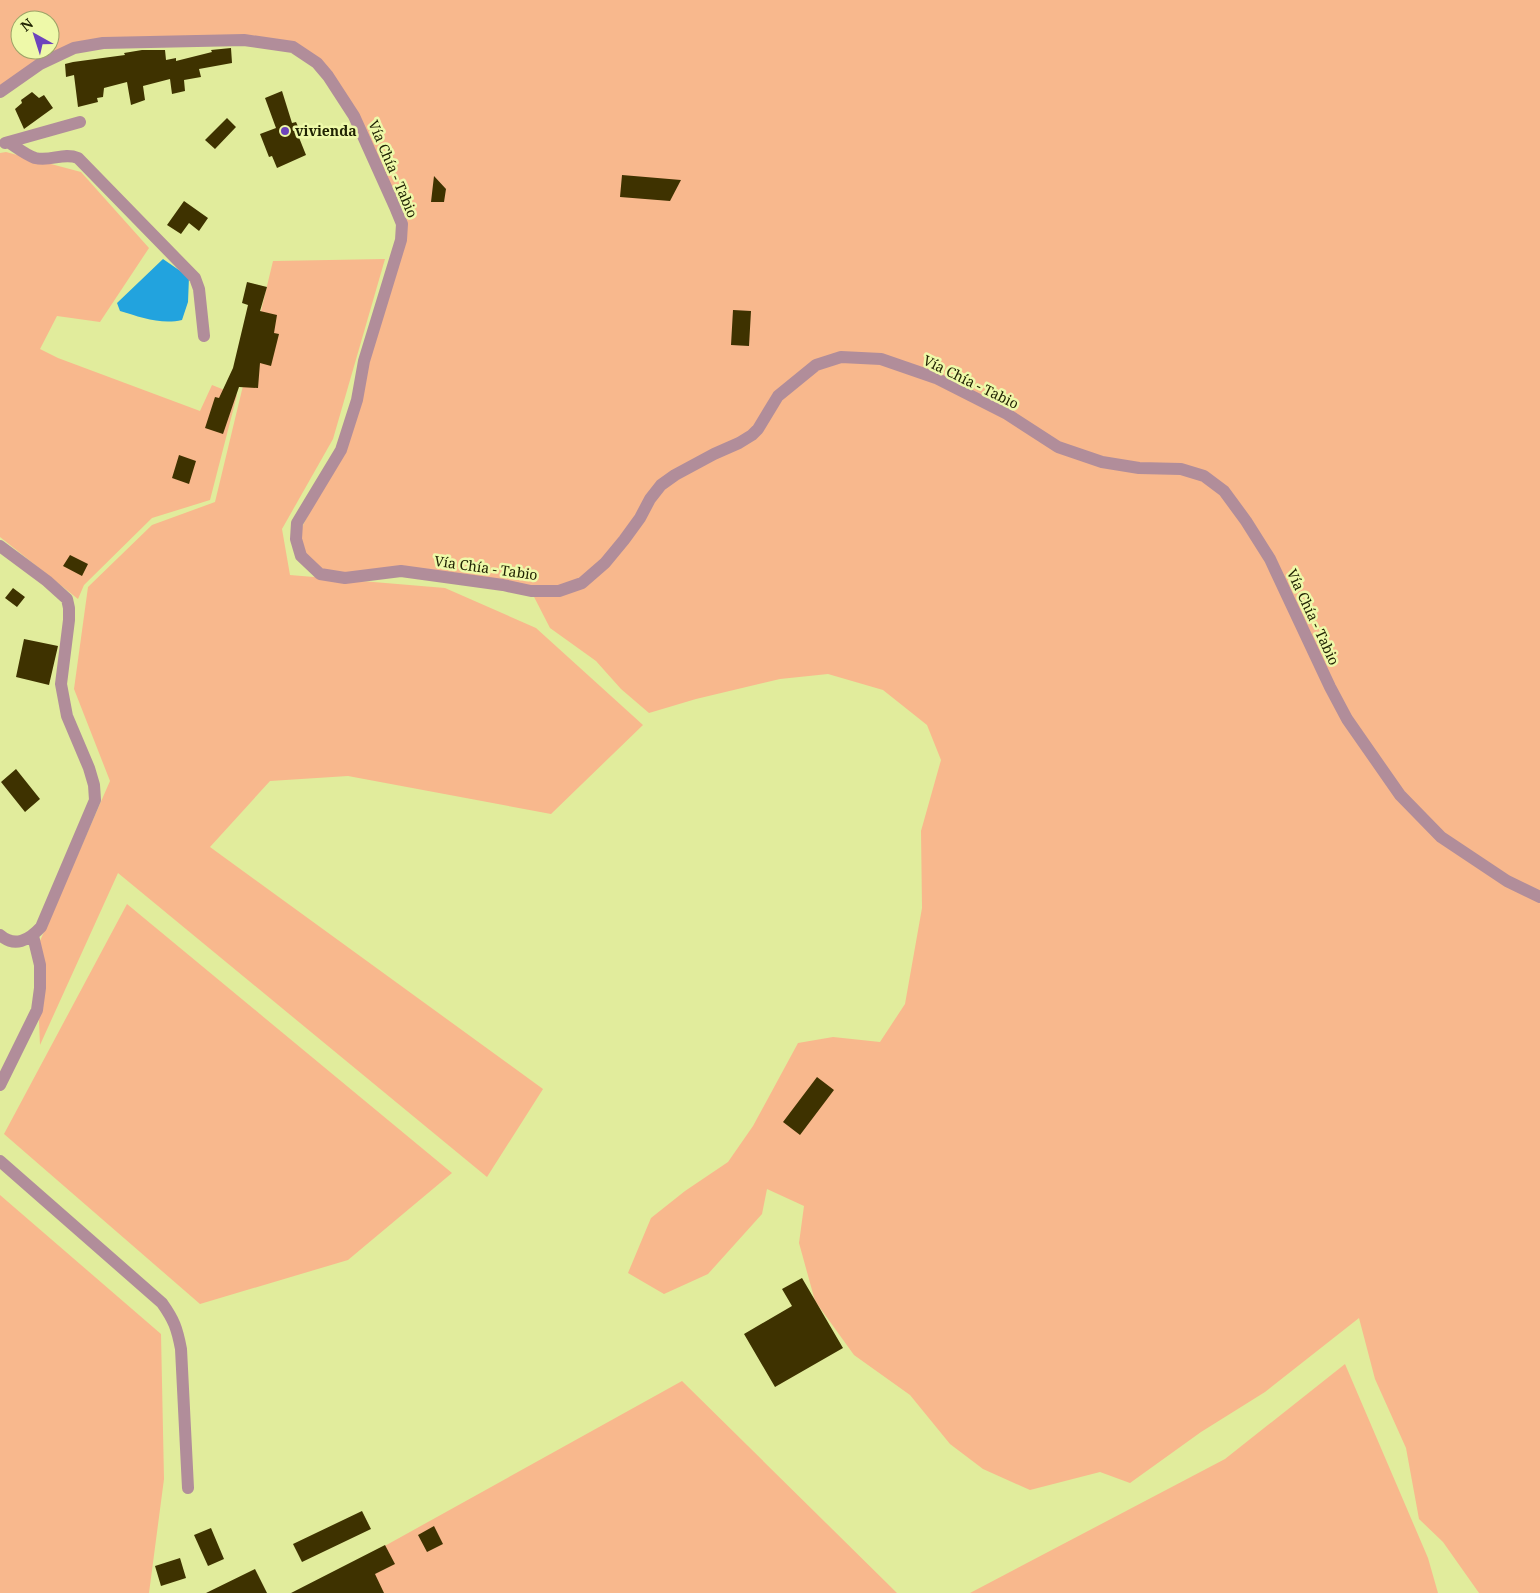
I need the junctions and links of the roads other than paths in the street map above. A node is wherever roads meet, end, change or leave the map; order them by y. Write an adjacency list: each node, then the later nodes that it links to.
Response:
1 (0, 92): 6 (street, Vía Chía - Tabio)
2 (80, 122): 3 (street)
3 (4, 143): 4 (street)
4 (204, 336)
5 (0, 546): 8 (street)
6 (1540, 896)
7 (0, 935): 8 (street)
8 (33, 936): 9 (street)
9 (0, 1085)
10 (0, 1161): 11 (street)
11 (188, 1488)

